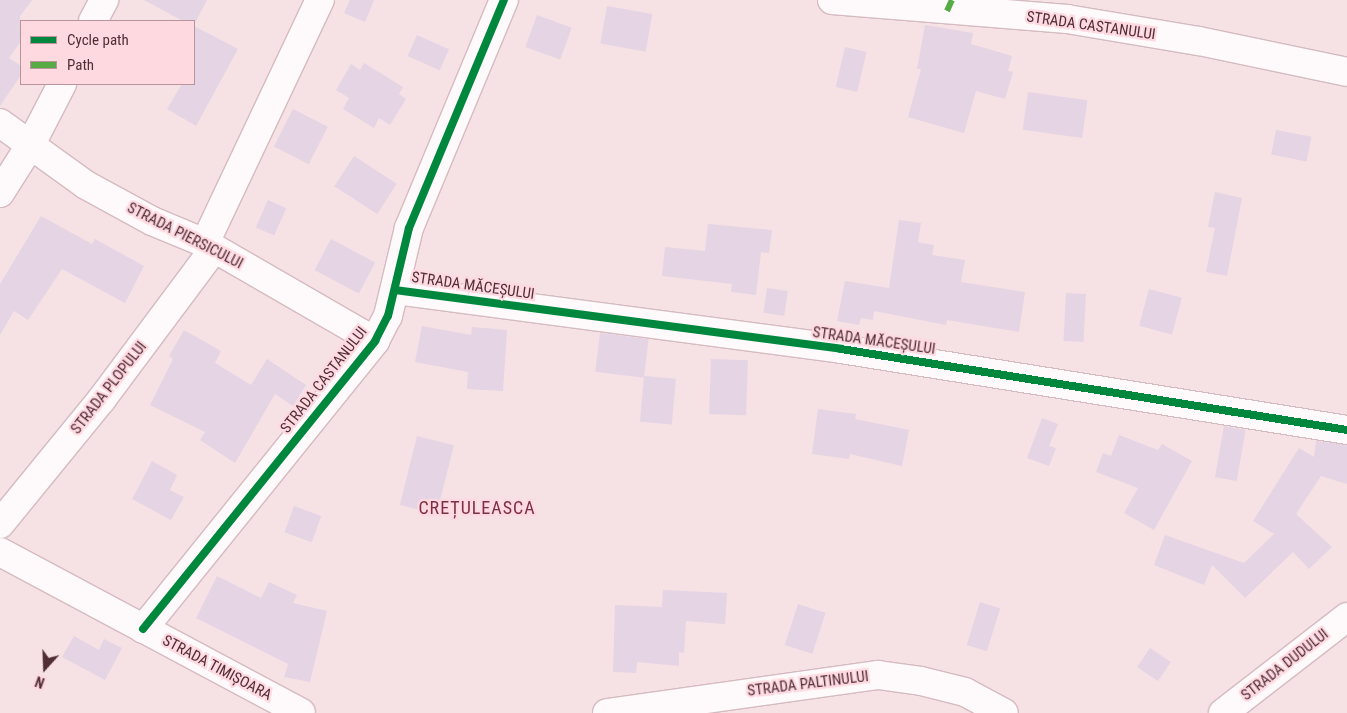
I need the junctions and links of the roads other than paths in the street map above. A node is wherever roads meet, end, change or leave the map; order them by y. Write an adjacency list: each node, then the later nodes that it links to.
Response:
1 (104, 0): 5 (street)
2 (320, 0): 11 (street, STRADA PLOPULUI)
3 (504, 0): 12 (street, STRADA CASTANULUI)
4 (832, 0): 6 (street, STRADA CASTANULUI)
5 (94, 20)
6 (1347, 72)
7 (61, 85): 9 (street)
8 (0, 123): 9 (street, STRADA PIERSICULUI)
9 (31, 144): 10 (street); 11 (street, STRADA PIERSICULUI)
10 (0, 192)
11 (209, 246): 13 (street, STRADA PIERSICULUI); 15 (street, STRADA PLOPULUI)
12 (395, 290): 13 (street, STRADA CASTANULUI); 14 (street, STRADA MĂCEȘULUI)
13 (376, 340): 18 (street, STRADA CASTANULUI)
14 (1347, 430)
15 (0, 524)
16 (0, 552): 18 (street, STRADA TIMIȘOARA)
17 (1347, 617): 22 (street, STRADA DUDULUI)
18 (143, 629): 19 (street, STRADA TIMIȘOARA)
19 (301, 713)
20 (607, 713): 21 (street, STRADA PALTINULUI)
21 (1004, 713)
22 (1223, 713)

